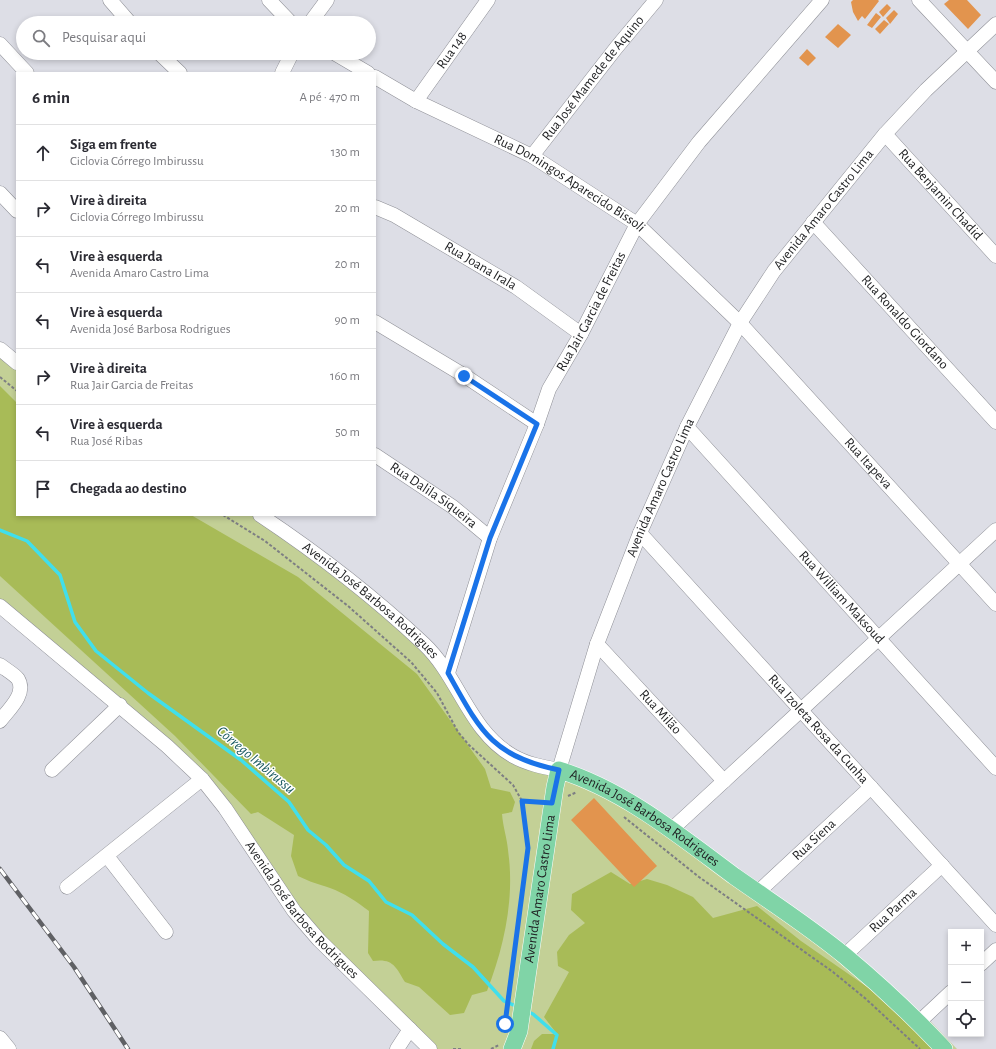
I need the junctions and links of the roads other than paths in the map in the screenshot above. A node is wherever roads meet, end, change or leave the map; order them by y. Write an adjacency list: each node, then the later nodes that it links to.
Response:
1 (110, 0): 8 (street)
2 (269, 0): 9 (street)
3 (327, 0): 10 (street)
4 (488, 0): 23 (street, Rua 148)
5 (656, 0): 25 (street, Rua José Mamede de Aquino)
6 (822, 0): 30 (street, Rua Jair Garcia de Freitas)
7 (919, 0): 13 (street)
8 (124, 16)
9 (284, 16)
10 (315, 16)
11 (996, 24): 13 (street, Avenida Amaro Castro Lima)
12 (0, 44): 17 (street)
13 (967, 50): 22 (street); 24 (street, Avenida Amaro Castro Lima)
14 (166, 60): 18 (street)
15 (288, 60): 19 (street)
16 (346, 60): 20 (street)
17 (26, 72)
18 (179, 72)
19 (282, 72)
20 (366, 72)
21 (376, 78): 23 (street, Rua Domingos Aparecido Bissoli)
22 (996, 82)
23 (416, 101): 25 (street, Rua Domingos Aparecido Bissoli)
24 (885, 134): 29 (street, Avenida Amaro Castro Lima); 31 (street, Rua Benjamin Chadid)
25 (532, 156): 30 (street, Rua Domingos Aparecido Bissoli)
26 (0, 194): 28 (street)
27 (376, 207): 34 (street, Rua Joana Irala)
28 (16, 210)
29 (813, 222): 33 (street, Avenida Amaro Castro Lima); 37 (street, Rua Ronaldo Giordano)
30 (637, 224): 33 (street, Rua Domingos Aparecido Bissoli); 34 (street, Rua Jair Garcia de Freitas)
31 (996, 256)
32 (376, 323): 38 (street)
33 (740, 323): 39 (street, Avenida Amaro Castro Lima); 45 (street, Rua Itapeva)
34 (581, 334): 38 (street, Rua Jair Garcia de Freitas)
35 (0, 349): 36 (street)
36 (16, 362)
37 (996, 422)
38 (537, 424): 44 (street, Rua Jair Garcia de Freitas)
39 (687, 427): 43 (street, Avenida Amaro Castro Lima); 48 (street, Rua William Maksoud)
40 (376, 456): 44 (street, Rua Dalila Siqueira)
41 (261, 516): 51 (street, Avenida José Barbosa Rodrigues)
42 (996, 530): 45 (street)
43 (640, 534): 49 (street, Avenida Amaro Castro Lima); 53 (street, Rua Izoleta Rosa da Cunha)
44 (490, 538): 51 (street, Rua Jair Garcia de Freitas)
45 (960, 563): 46 (street, Rua Itapeva); 48 (street)
46 (996, 604)
47 (0, 606): 52 (street, Avenida José Barbosa Rodrigues)
48 (879, 638): 53 (street); 55 (street, Rua William Maksoud)
49 (597, 644): 57 (street, Avenida Amaro Castro Lima); 59 (street, Rua Milão)
50 (0, 665): 54 (street)
51 (448, 673): 57 (street, Avenida José Barbosa Rodrigues)
52 (120, 705): 56 (street); 58 (street, Avenida José Barbosa Rodrigues)
53 (801, 710): 59 (street); 60 (street, Rua Izoleta Rosa da Cunha)
54 (0, 721)
55 (996, 768)
56 (52, 770)
57 (559, 770): 61 (main road, Avenida José Barbosa Rodrigues); 75 (main road, Avenida Amaro Castro Lima)
58 (202, 779): 62 (street); 73 (street, Avenida José Barbosa Rodrigues)
59 (724, 781): 61 (street)
60 (871, 787): 63 (street, Rua Izoleta Rosa da Cunha); 65 (street, Rua Siena)
61 (671, 830): 65 (main road, Avenida José Barbosa Rodrigues)
62 (107, 856): 64 (street); 67 (street)
63 (942, 865): 66 (street, Rua Izoleta Rosa da Cunha); 69 (street, Rua Parma)
64 (67, 887)
65 (758, 892): 69 (main road, Avenida José Barbosa Rodrigues)
66 (996, 925)
67 (166, 932)
68 (996, 950): 70 (street)
69 (844, 956): 72 (main road, Avenida José Barbosa Rodrigues)
70 (984, 961)
71 (948, 995): 72 (street)
72 (919, 1022): 79 (main road, Avenida José Barbosa Rodrigues)
73 (410, 1029): 77 (street); 78 (street, Avenida José Barbosa Rodrigues)
74 (0, 1038): 76 (street)
75 (510, 1042)
76 (9, 1049)
77 (396, 1049)
78 (430, 1049)
79 (944, 1049)

